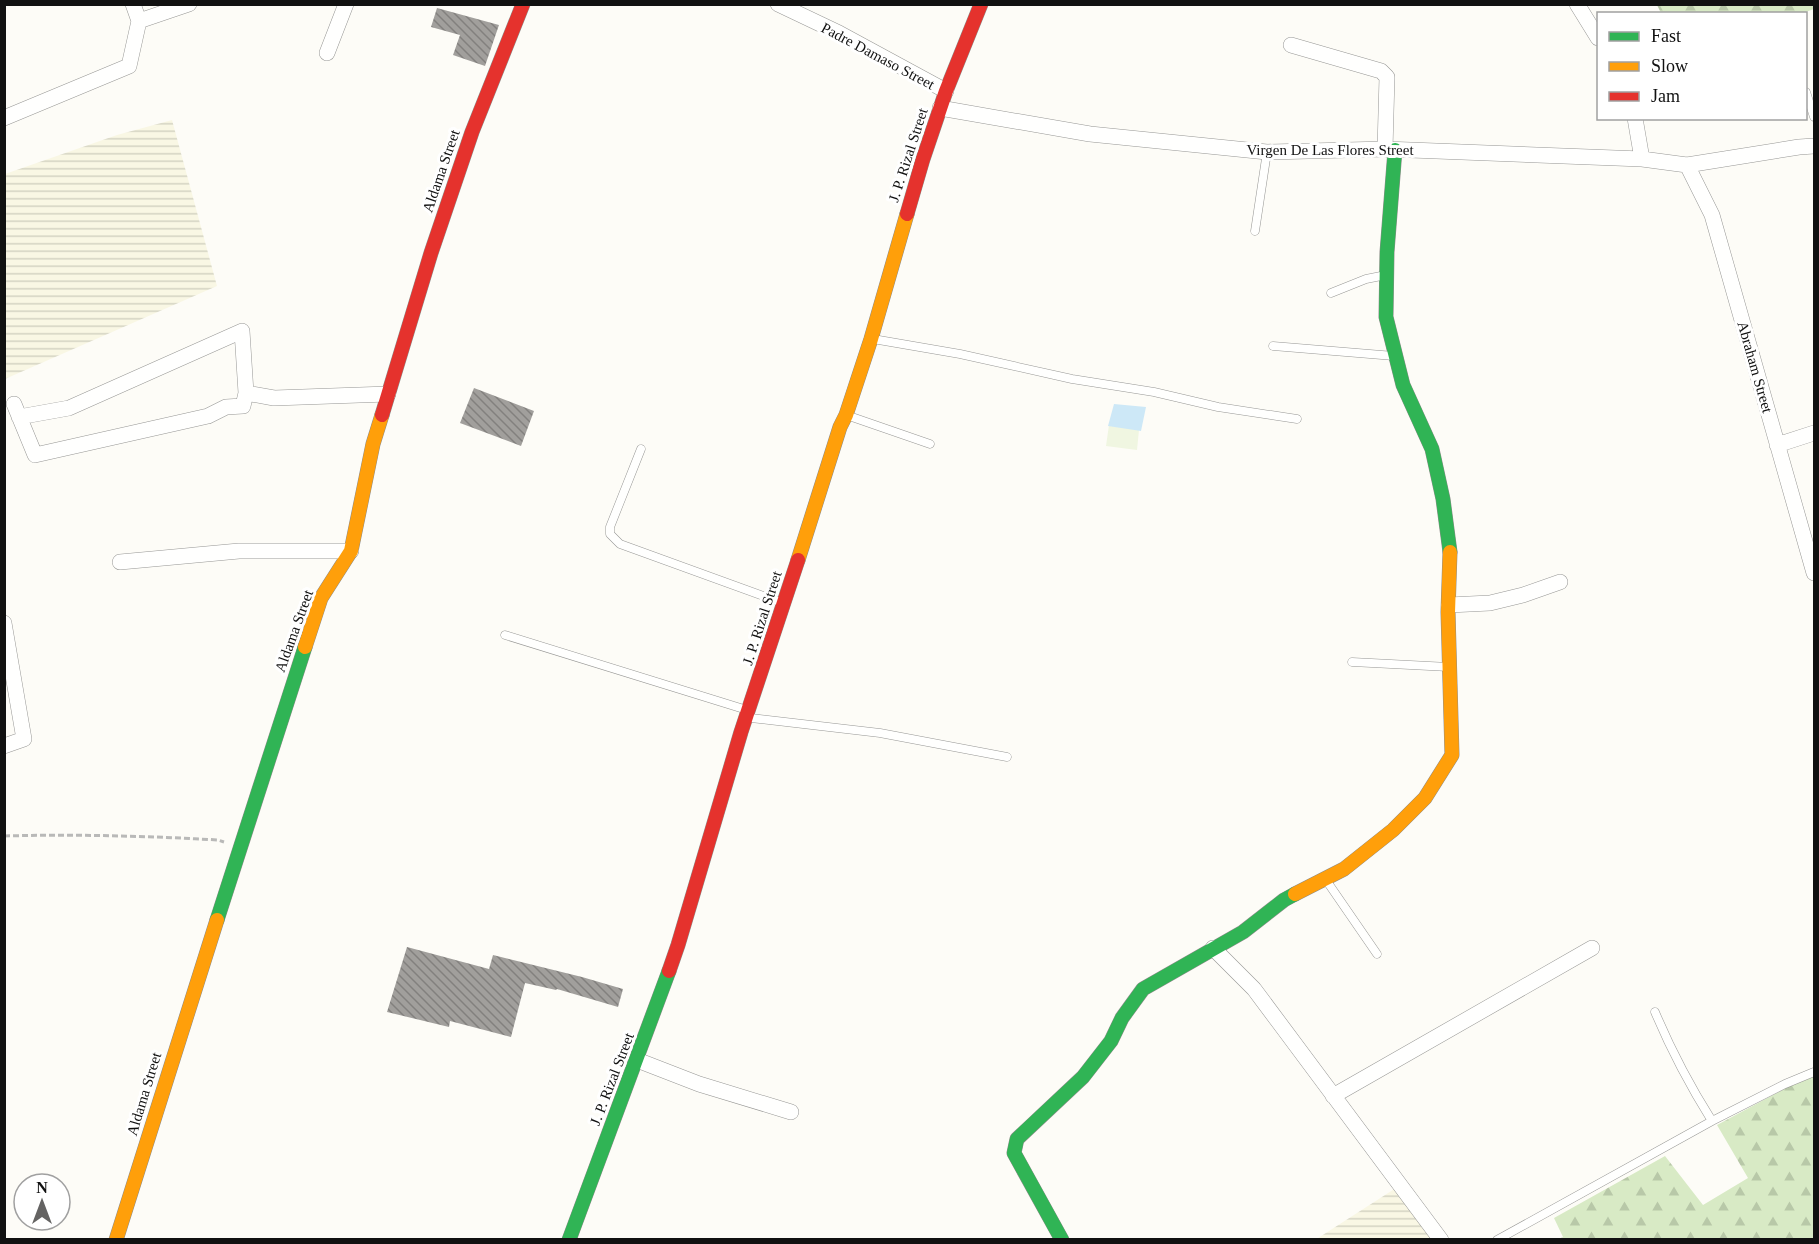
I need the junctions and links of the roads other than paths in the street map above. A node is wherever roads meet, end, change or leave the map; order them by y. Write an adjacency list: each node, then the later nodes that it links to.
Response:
1 (133, 4): 8 (street)
2 (189, 4): 8 (street)
3 (346, 4): 11 (street)
4 (523, 4): 30 (street, Aldama Street)
5 (778, 4): 12 (street, Padre Damaso Street)
6 (981, 4): 12 (street, J. P. Rizal Street)
7 (1577, 4): 9 (street)
8 (139, 21): 16 (street)
9 (1597, 35)
10 (1291, 45): 19 (street)
11 (327, 53)
12 (946, 91): 14 (street, J. P. Rizal Street)
13 (1807, 96): 15 (lane)
14 (940, 108): 20 (street, Virgen De Las Flores Street); 26 (street, J. P. Rizal Street)
15 (1815, 117)
16 (4, 118)
17 (1635, 120): 21 (street)
18 (1815, 146): 22 (street, Virgen De Las Flores Street)
19 (1390, 149): 20 (street, Virgen De Las Flores Street); 21 (street, Virgen De Las Flores Street); 24 (street)
20 (1267, 152): 23 (lane)
21 (1642, 159): 22 (street, Virgen De Las Flores Street)
22 (1687, 165): 35 (street, Abraham Street)
23 (1255, 231)
24 (1387, 274): 25 (lane); 28 (street)
25 (1331, 293)
26 (871, 339): 31 (street, J. P. Rizal Street); 32 (lane)
27 (1274, 346): 28 (lane)
28 (1396, 356): 42 (street)
29 (246, 393): 29 (street); 30 (street)
30 (388, 394): 37 (street, Aldama Street)
31 (846, 415): 34 (lane); 41 (street, J. P. Rizal Street)
32 (1297, 419)
33 (1815, 433): 35 (street)
34 (930, 444)
35 (1778, 445): 39 (street, Abraham Street)
36 (641, 449): 41 (lane)
37 (351, 551): 38 (street); 61 (street, Aldama Street)
38 (120, 562)
39 (1815, 573)
40 (1560, 582): 42 (street)
41 (784, 604): 48 (street, J. P. Rizal Street)
42 (1449, 605): 47 (street)
43 (4, 622): 45 (street)
44 (505, 635): 48 (lane)
45 (8, 652): 49 (street)
46 (1352, 662): 47 (lane)
47 (1450, 667): 51 (street)
48 (747, 714): 50 (lane); 56 (street, J. P. Rizal Street)
49 (4, 746)
50 (1007, 757)
51 (1325, 879): 52 (street); 54 (lane)
52 (1213, 948): 58 (street); 63 (street)
53 (1592, 948): 58 (street)
54 (1377, 954)
55 (1655, 1012): 60 (lane)
56 (637, 1060): 59 (street); 62 (street, J. P. Rizal Street)
57 (1815, 1072): 60 (lane)
58 (1333, 1096): 64 (street)
59 (791, 1112)
60 (1712, 1121): 65 (lane)
61 (116, 1239)
62 (569, 1239)
63 (1062, 1239)
64 (1440, 1239)
65 (1497, 1239)

